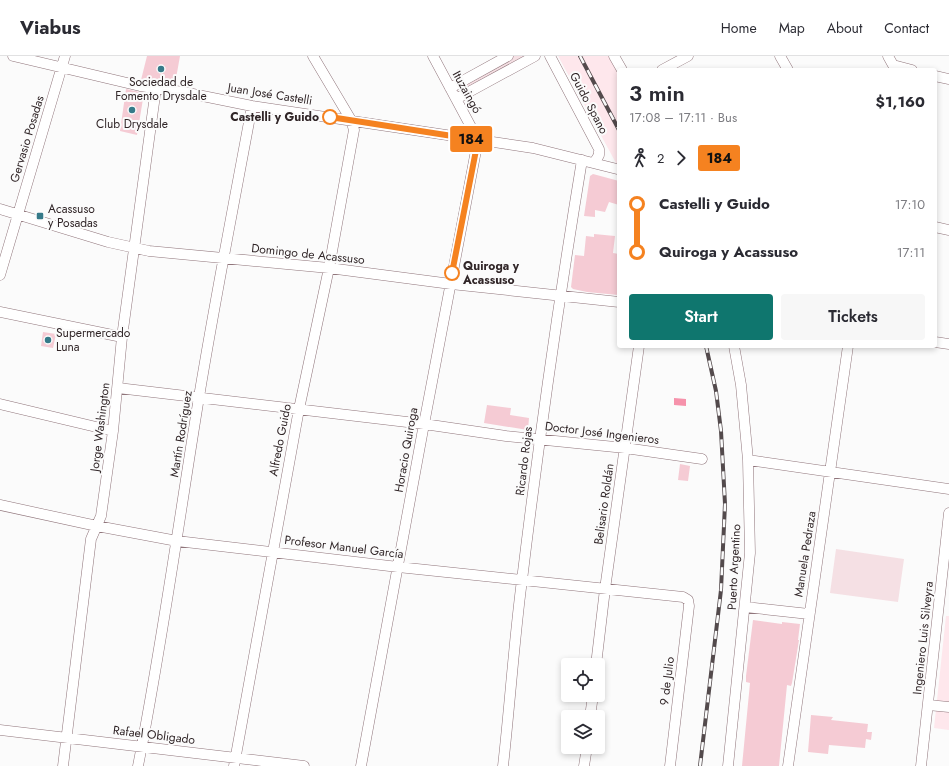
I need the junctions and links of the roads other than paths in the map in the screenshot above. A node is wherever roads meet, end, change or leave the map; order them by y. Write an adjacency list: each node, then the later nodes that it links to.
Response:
1 (14, 56): 13 (street, Juan José Castelli)
2 (65, 56): 13 (street, Gervasio Posadas)
3 (433, 56): 21 (street, Ituzaingó)
4 (508, 56): 21 (street)
5 (535, 56): 22 (street)
6 (550, 56): 27 (street, Guido Spano)
7 (614, 56): 14 (street)
8 (688, 56): 11 (street)
9 (780, 56): 16 (street)
10 (315, 57): 24 (street)
11 (675, 63): 15 (street)
12 (891, 64): 17 (street)
13 (63, 67): 20 (street, Juan José Castelli); 30 (street, Gervasio Posadas)
14 (621, 68)
15 (666, 68)
16 (787, 68)
17 (905, 68)
18 (937, 76): 19 (street)
19 (949, 79)
20 (156, 88): 23 (street, Juan José Castelli); 33 (street, Jorge Washington)
21 (450, 88): 22 (street, Ituzaingó)
22 (456, 100): 25 (street, Ituzaingó)
23 (252, 106): 24 (street, Juan José Castelli); 34 (street, Martín Rodríguez)
24 (351, 120): 25 (street, Juan José Castelli); 35 (street, Alfredo Guido)
25 (478, 140): 26 (street, Juan José Castelli); 37 (street, Horacio Quiroga)
26 (582, 160): 27 (street, Juan José Castelli); 38 (street, Ricardo Rojas)
27 (594, 163): 28 (street, Juan José Castelli)
28 (617, 170)
29 (0, 209): 30 (street, Domingo de Acassuso)
30 (17, 214): 33 (street, Domingo de Acassuso); 36 (street, Gervasio Posadas)
31 (937, 228): 32 (street)
32 (949, 230)
33 (134, 248): 34 (street, Domingo de Acassuso); 41 (street, Jorge Washington)
34 (223, 258): 35 (street, Domingo de Acassuso); 48 (street, Martín Rodríguez)
35 (329, 268): 37 (street, Domingo de Acassuso); 50 (street, Alfredo Guido)
36 (0, 275)
37 (451, 284): 38 (street, Domingo de Acassuso); 51 (street, Horacio Quiroga)
38 (560, 296): 39 (street, Domingo de Acassuso); 53 (street, Ricardo Rojas)
39 (617, 302)
40 (0, 312): 41 (street)
41 (122, 337): 47 (street, Jorge Washington)
42 (937, 342): 43 (street)
43 (949, 344)
44 (639, 348): 54 (street, Belisario Roldán)
45 (734, 348): 56 (street, Puerto Argentino)
46 (848, 348): 57 (street, Manuela Pedraza)
47 (118, 388): 48 (street, Doctor José Ingenieros); 52 (street, Jorge Washington)
48 (199, 398): 50 (street, Doctor José Ingenieros); 62 (street, Martín Rodríguez)
49 (0, 404): 52 (street)
50 (299, 409): 51 (street, Doctor José Ingenieros); 63 (street, Alfredo Guido)
51 (424, 424): 53 (street, Doctor José Ingenieros); 64 (street, Horacio Quiroga)
52 (113, 431): 61 (street, Jorge Washington)
53 (540, 439): 54 (street, Doctor José Ingenieros); 65 (street, Ricardo Rojas)
54 (624, 448): 55 (street, Doctor José Ingenieros); 66 (street, Belisario Roldán)
55 (702, 458)
56 (748, 460): 57 (street); 68 (street, Puerto Argentino)
57 (831, 472): 58 (street); 69 (street, Manuela Pedraza)
58 (949, 489)
59 (0, 505): 61 (street, Profesor Manuel García)
60 (949, 513): 71 (street, Ingeniero Luis Silveyra)
61 (97, 526): 62 (street, Profesor Manuel García); 74 (street, Jorge Washington)
62 (177, 541): 63 (street, Profesor Manuel García); 75 (street, Martín Rodríguez)
63 (273, 552): 64 (street, Profesor Manuel García); 77 (street, Alfredo Guido)
64 (398, 567): 65 (street, Profesor Manuel García); 81 (street, Horacio Quiroga)
65 (522, 581): 66 (street, Profesor Manuel García); 82 (street, Ricardo Rojas)
66 (606, 589): 67 (street, Profesor Manuel García); 70 (street, Belisario Roldán)
67 (688, 600): 84 (street, 9 de Julio)
68 (745, 607): 69 (street); 85 (street, Puerto Argentino)
69 (809, 614): 86 (street, Manuela Pedraza)
70 (597, 658)
71 (928, 705): 72 (street); 87 (street, Ingeniero Luis Silveyra)
72 (949, 707)
73 (0, 730): 74 (street, Rafael Obligado)
74 (66, 737): 75 (street, Rafael Obligado); 78 (street, Jorge Washington)
75 (142, 746): 77 (street, Rafael Obligado); 79 (street, Martín Rodríguez)
76 (586, 754): 83 (street)
77 (235, 762): 80 (street, Rafael Obligado)
78 (63, 766)
79 (138, 766)
80 (304, 766)
81 (361, 766)
82 (503, 766)
83 (584, 766)
84 (670, 766)
85 (728, 766)
86 (788, 766)
87 (921, 766)

